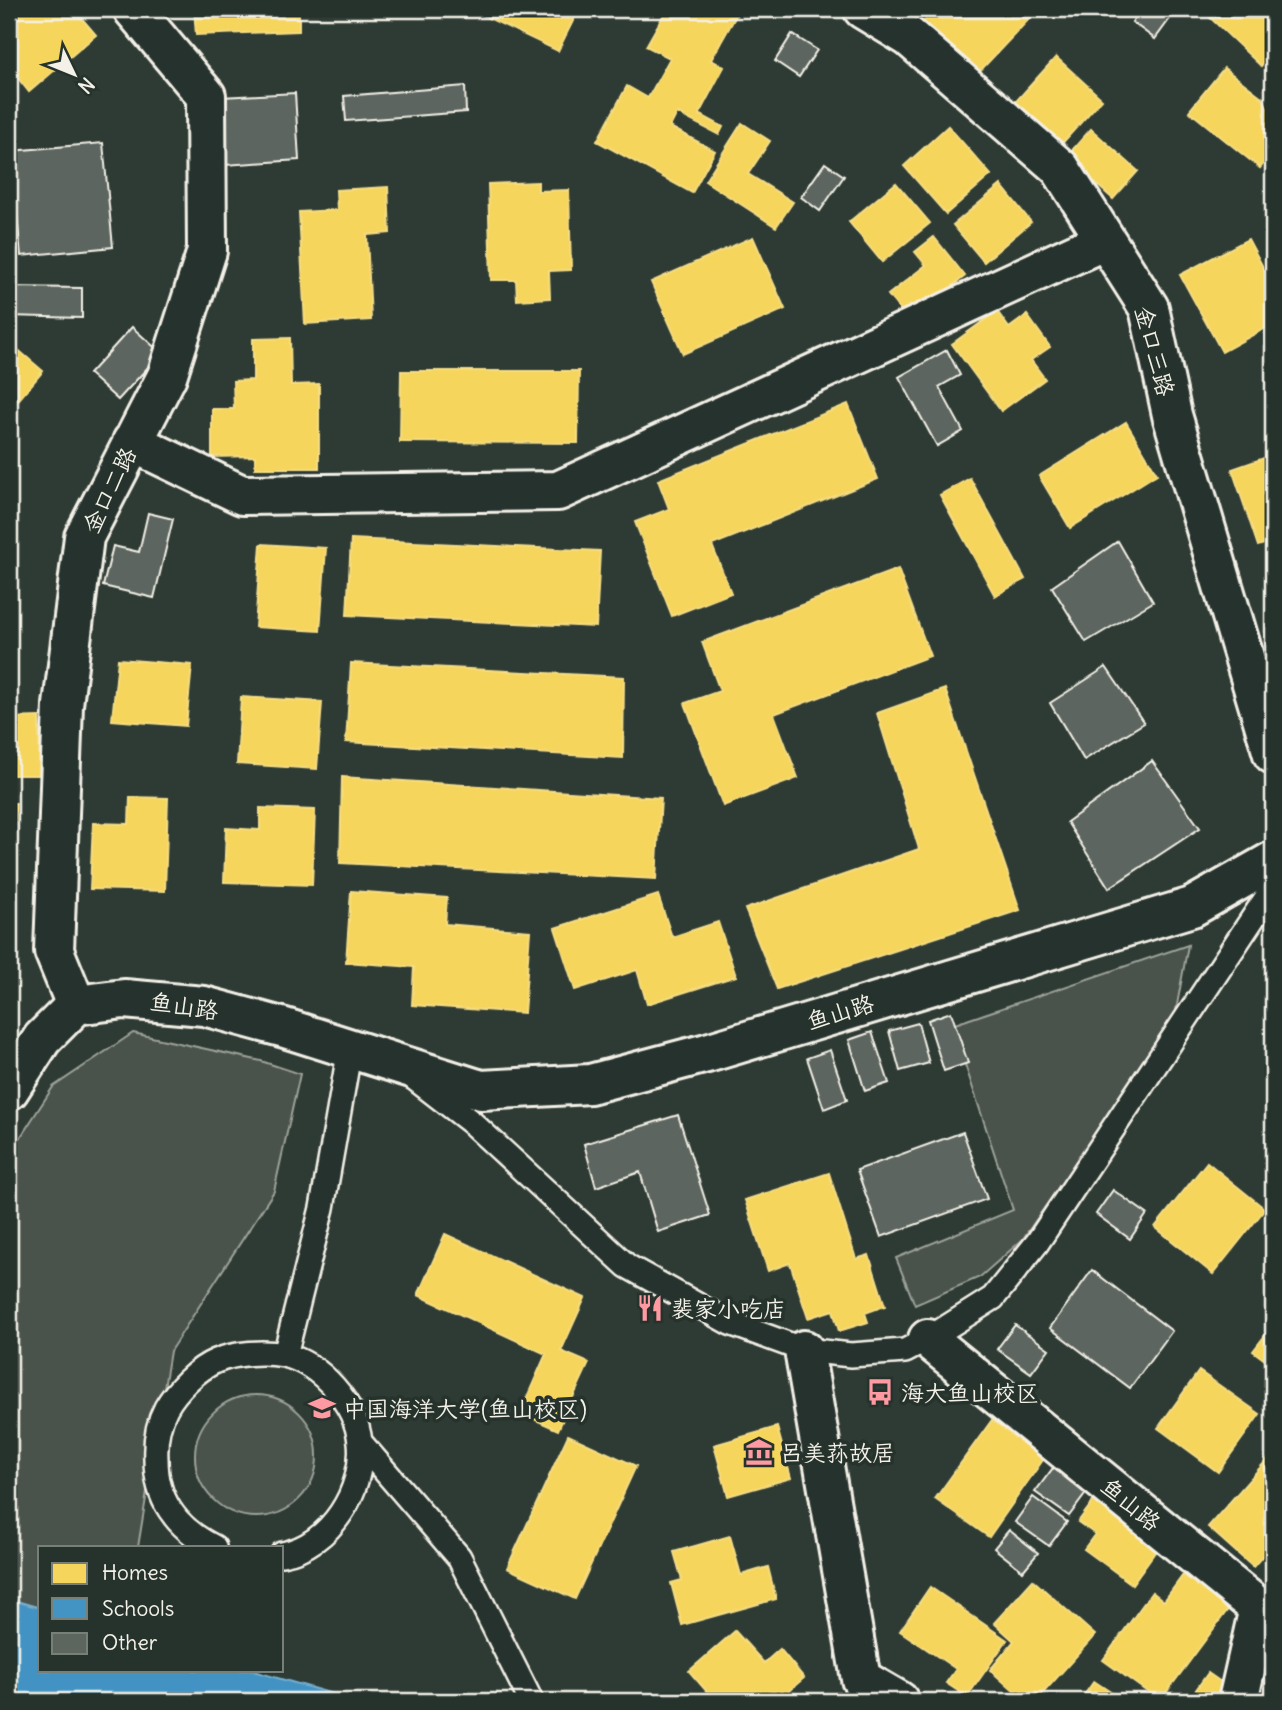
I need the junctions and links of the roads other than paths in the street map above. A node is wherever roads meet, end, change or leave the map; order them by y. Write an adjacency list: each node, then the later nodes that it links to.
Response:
1 (133, 9): 4 (street, 金口二路)
2 (863, 9): 3 (street, 金口三路)
3 (1105, 240): 4 (street); 5 (street, 金口三路)
4 (132, 442): 8 (street, 金口二路)
5 (1273, 754)
6 (1273, 862): 10 (street, 鱼山路)
7 (1273, 888): 12 (lane, 鱼山路)
8 (76, 1005): 9 (street, 鱼山路); 11 (street)
9 (349, 1048): 10 (street, 鱼山路); 14 (lane)
10 (395, 1063): 13 (lane, 鱼山路)
11 (9, 1090)
12 (928, 1339): 13 (lane, 鱼山路); 20 (street, 鱼山路)
13 (804, 1350): 19 (street)
14 (285, 1355): 15 (lane); 16 (lane)
15 (360, 1442): 17 (lane); 18 (lane)
16 (212, 1546)
17 (284, 1554)
18 (531, 1701)
19 (899, 1701)
20 (1238, 1701)

